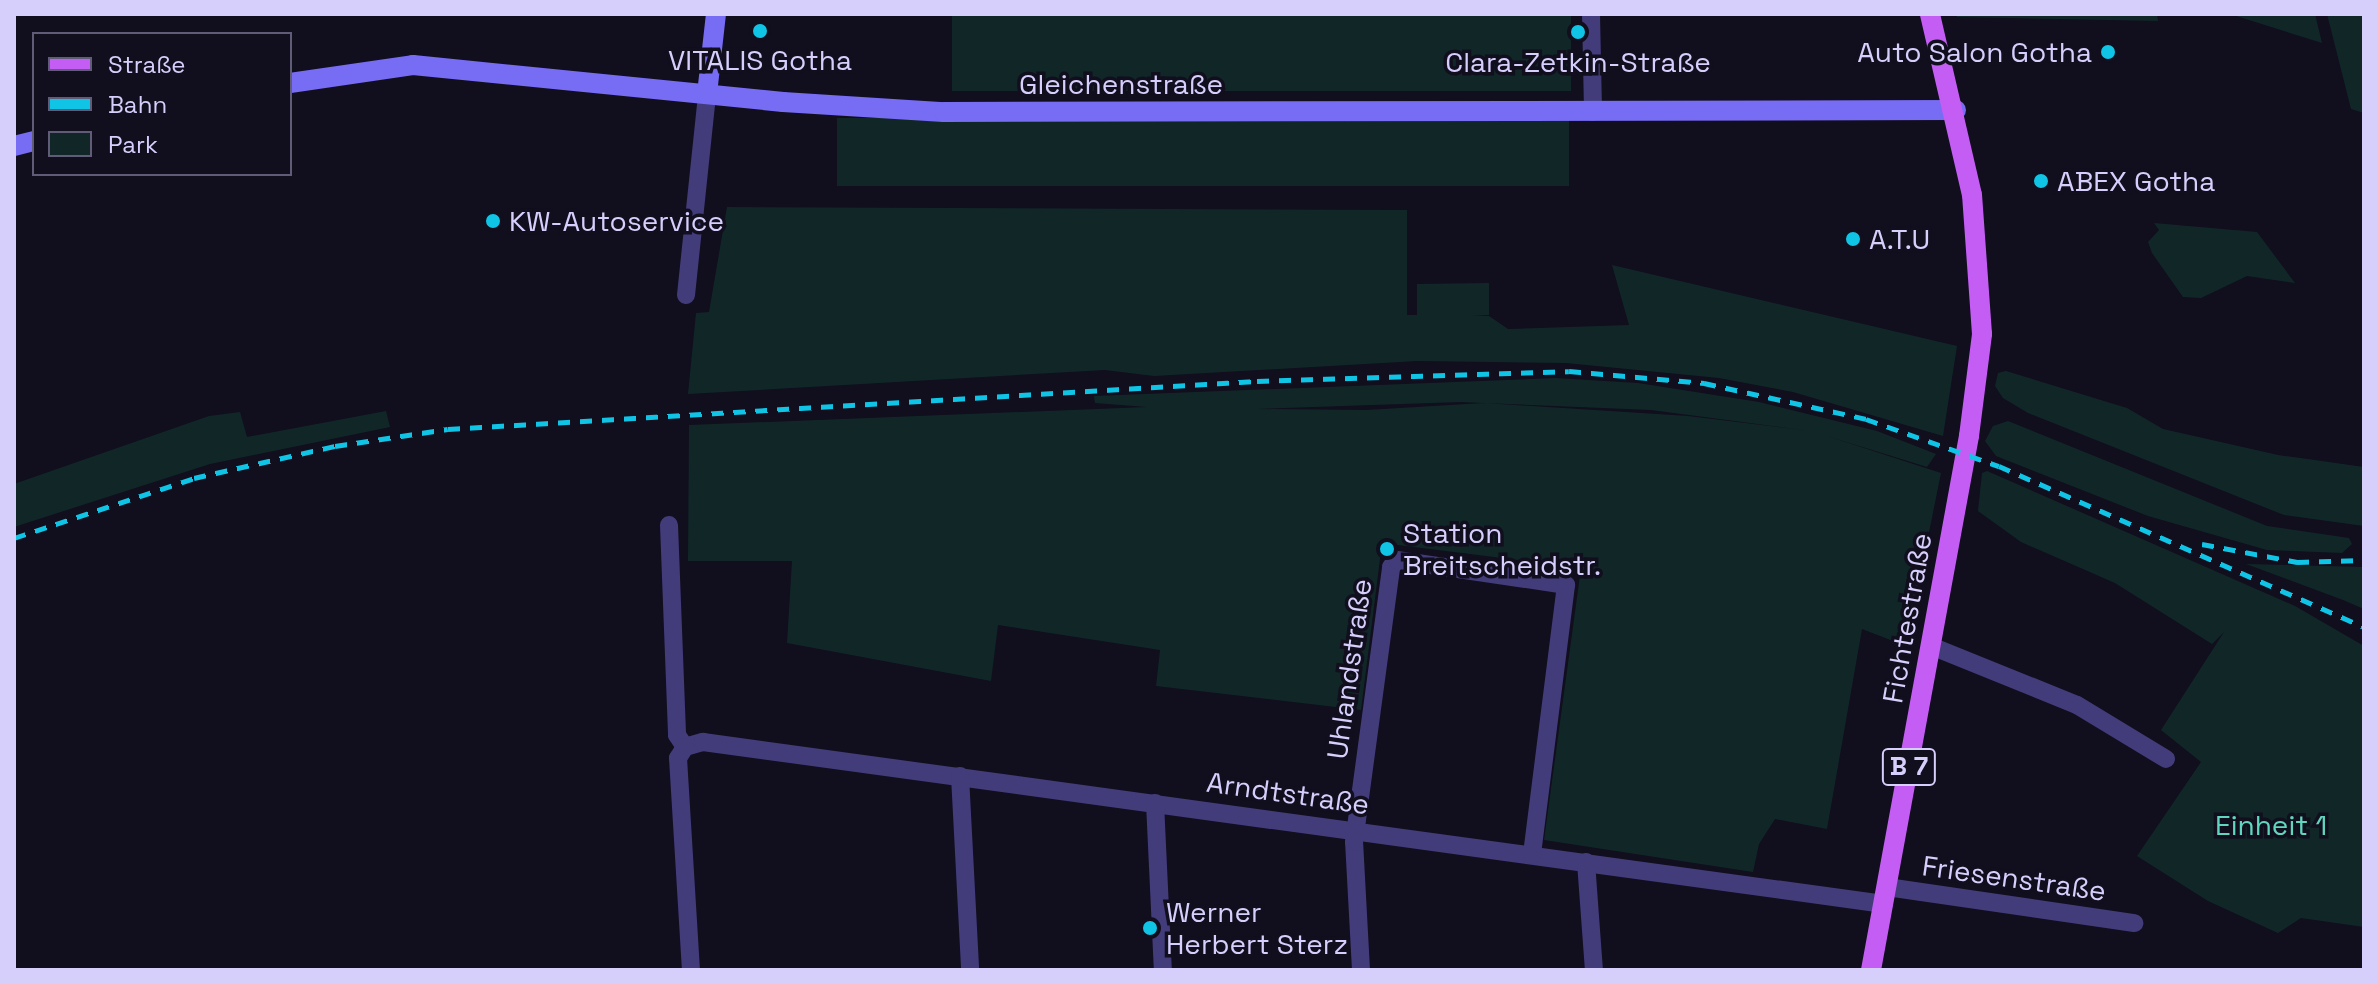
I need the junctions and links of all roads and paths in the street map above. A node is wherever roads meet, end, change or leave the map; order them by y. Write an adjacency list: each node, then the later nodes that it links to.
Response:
1 (716, 14): 5 (street)
2 (1591, 14): 7 (street)
3 (1930, 14): 6 (main road, B 7)
4 (292, 83): 5 (street, Gleichenstraße)
5 (707, 94): 7 (street, Gleichenstraße); 8 (street)
6 (1956, 110): 7 (street, Gleichenstraße); 10 (main road, Fichtestraße / B 7)
7 (1593, 112)
8 (686, 295)
9 (669, 525): 11 (street)
10 (1931, 646): 12 (street); 18 (main road, Fichtestraße / B 7)
11 (685, 747): 13 (street, Arndtstraße); 20 (street)
12 (2166, 759)
13 (960, 776): 14 (street, Arndtstraße); 21 (street)
14 (1155, 803): 15 (street, Arndtstraße); 22 (street)
15 (1355, 830): 16 (street, Arndtstraße); 16 (street, Uhlandstraße); 23 (street, Uhlandstraße)
16 (1532, 855): 17 (street, Arndtstraße)
17 (1586, 862): 18 (street, Arndtstraße); 24 (street)
18 (1885, 896): 19 (street, Friesenstraße); 25 (main road, Fichtestraße / B 7)
19 (2134, 923)
20 (691, 970)
21 (970, 970)
22 (1163, 970)
23 (1361, 970)
24 (1594, 970)
25 (1871, 970)

